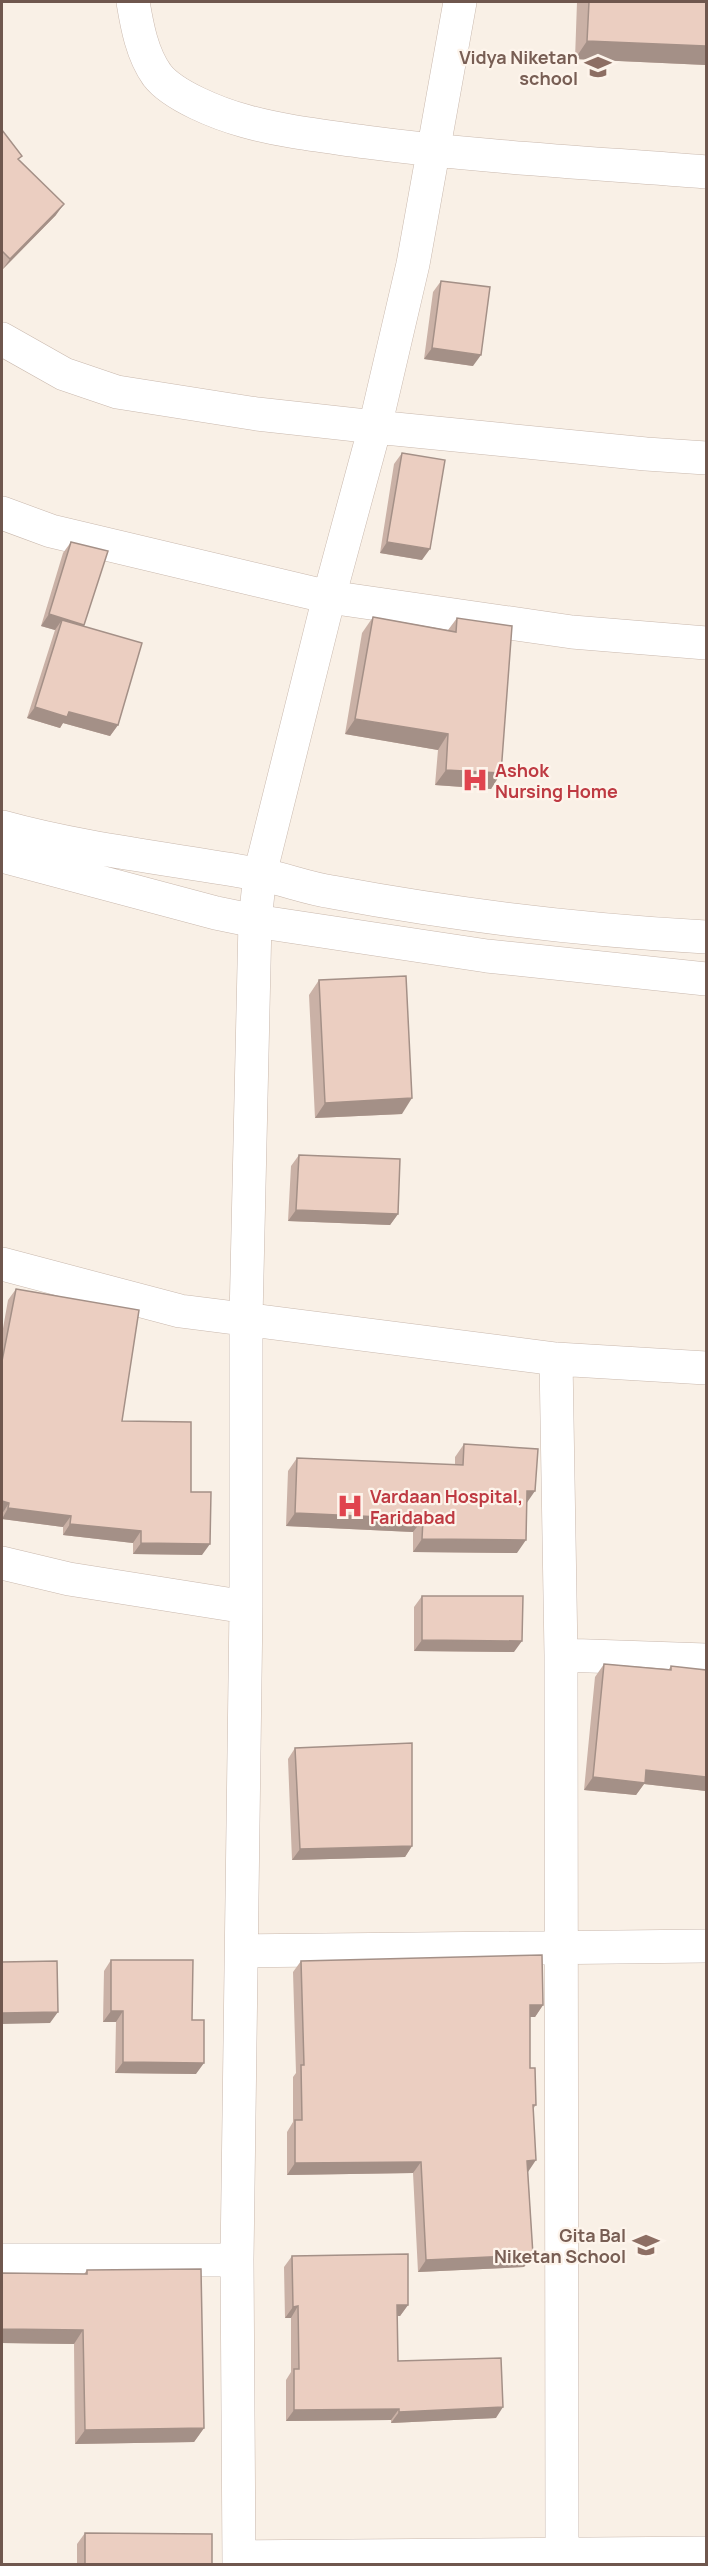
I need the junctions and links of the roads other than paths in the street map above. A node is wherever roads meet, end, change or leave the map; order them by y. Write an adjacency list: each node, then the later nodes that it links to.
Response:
1 (134, 2): 3 (street)
2 (460, 2): 3 (street)
3 (433, 151): 4 (street); 6 (street)
4 (706, 172)
5 (2, 339): 6 (street)
6 (375, 428): 7 (street); 9 (street)
7 (706, 458)
8 (2, 513): 9 (street)
9 (329, 597): 10 (street); 13 (street)
10 (706, 643)
11 (2, 827): 13 (street)
12 (2, 856): 14 (street)
13 (260, 874): 14 (street); 15 (street)
14 (255, 921): 16 (street); 18 (street)
15 (706, 937)
16 (706, 979)
17 (2, 1264): 18 (street)
18 (246, 1320): 19 (street); 22 (street)
19 (556, 1359): 20 (street); 23 (street)
20 (706, 1368)
21 (2, 1563): 22 (street)
22 (246, 1607): 27 (street)
23 (561, 1655): 24 (street); 25 (street)
24 (706, 1660)
25 (562, 1946): 26 (street); 27 (street); 30 (street)
26 (706, 1946)
27 (242, 1951): 29 (street)
28 (2, 2260): 29 (street)
29 (237, 2260): 32 (street)
30 (562, 2553): 31 (street); 32 (street)
31 (706, 2553)
32 (238, 2561)

